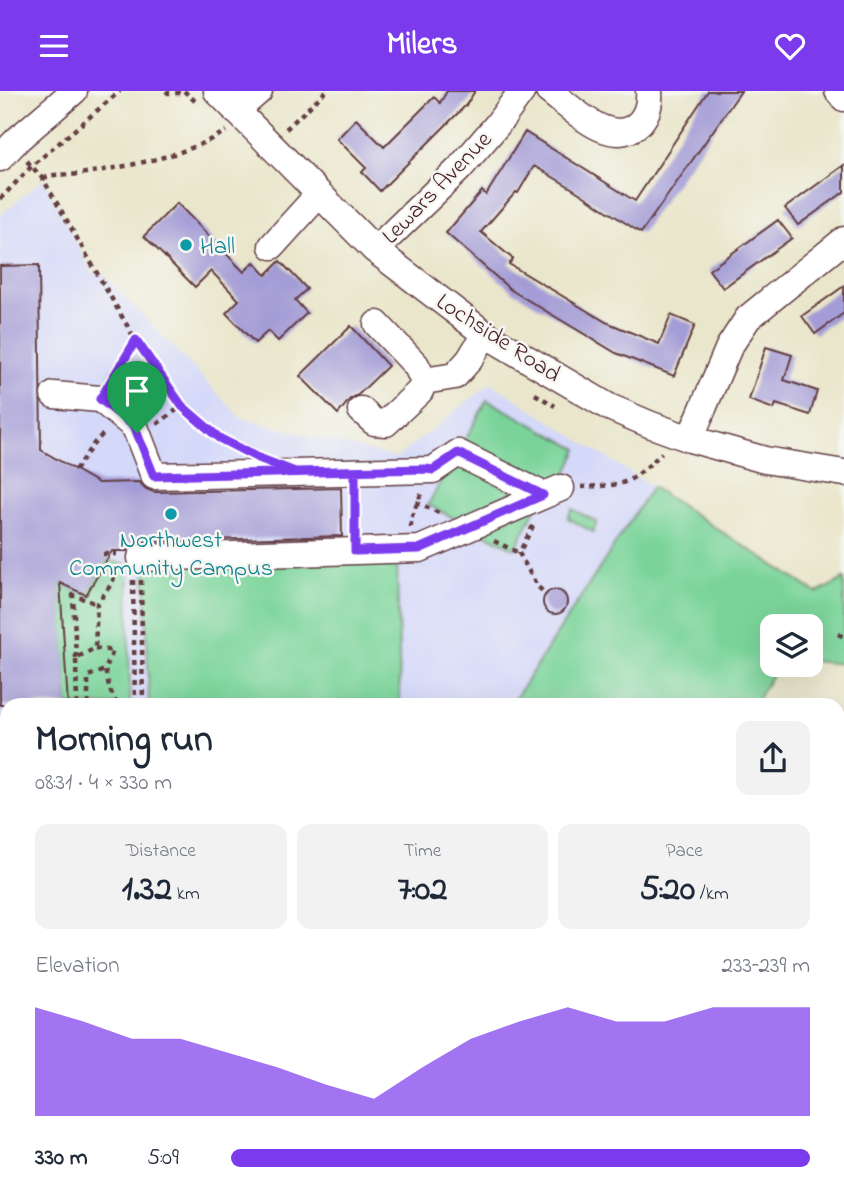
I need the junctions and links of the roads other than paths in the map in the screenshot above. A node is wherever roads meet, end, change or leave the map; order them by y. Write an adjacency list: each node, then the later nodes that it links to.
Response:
1 (74, 91): 10 (street)
2 (218, 91): 9 (street, Lochside Road)
3 (259, 91): 9 (street)
4 (522, 91): 14 (street, Lewars Avenue)
5 (549, 91): 6 (street)
6 (649, 91)
7 (838, 91): 8 (street)
8 (844, 97)
9 (232, 121): 11 (street, Lochside Road)
10 (6, 151)
11 (319, 194): 13 (street); 14 (street, Lochside Road)
12 (844, 240): 20 (street)
13 (272, 246)
14 (375, 250): 16 (street, Lochside Road)
15 (377, 324): 17 (street)
16 (485, 334): 17 (street); 20 (street, Lochside Road)
17 (424, 381): 19 (street)
18 (54, 395): 22 (street)
19 (361, 411)
20 (690, 439): 21 (street, Lochside Road)
21 (844, 474)
22 (130, 557)

